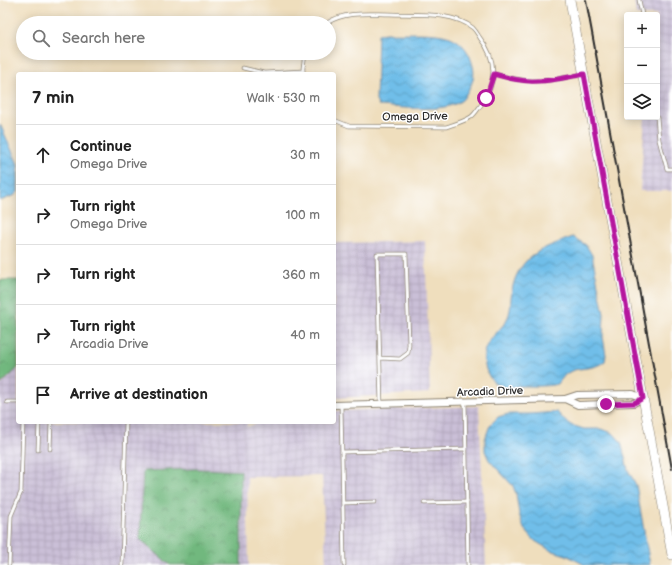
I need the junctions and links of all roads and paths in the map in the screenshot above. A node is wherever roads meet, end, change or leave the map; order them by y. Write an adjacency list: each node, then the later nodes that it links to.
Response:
1 (570, 0): 10 (main road)
2 (639, 0): 3 (lane)
3 (641, 12)
4 (336, 19): 9 (lane)
5 (304, 60): 8 (lane)
6 (243, 68): 7 (lane)
7 (260, 72)
8 (303, 72)
9 (494, 74): 10 (lane); 12 (lane, Omega Drive)
10 (584, 74): 15 (main road)
11 (657, 120): 13 (lane)
12 (336, 121)
13 (672, 169)
14 (380, 358): 14 (lane); 20 (lane)
15 (643, 398): 16 (street); 16 (street, Arcadia Drive); 34 (main road)
16 (565, 399): 19 (street, Arcadia Drive)
17 (7, 402): 18 (lane)
18 (16, 402)
19 (465, 402): 20 (street, Arcadia Drive); 27 (lane)
20 (381, 404): 21 (street, Arcadia Drive)
21 (337, 405): 29 (lane)
22 (23, 424): 35 (lane)
23 (39, 424): 28 (lane)
24 (51, 424): 26 (lane)
25 (126, 424): 36 (lane)
26 (50, 449)
27 (466, 449): 29 (lane); 31 (lane)
28 (38, 450)
29 (342, 452): 32 (lane)
30 (375, 502): 32 (lane)
31 (466, 502): 33 (lane); 38 (lane)
32 (343, 503): 37 (lane)
33 (424, 503)
34 (672, 555)
35 (9, 565)
36 (122, 565)
37 (344, 565)
38 (468, 565)

